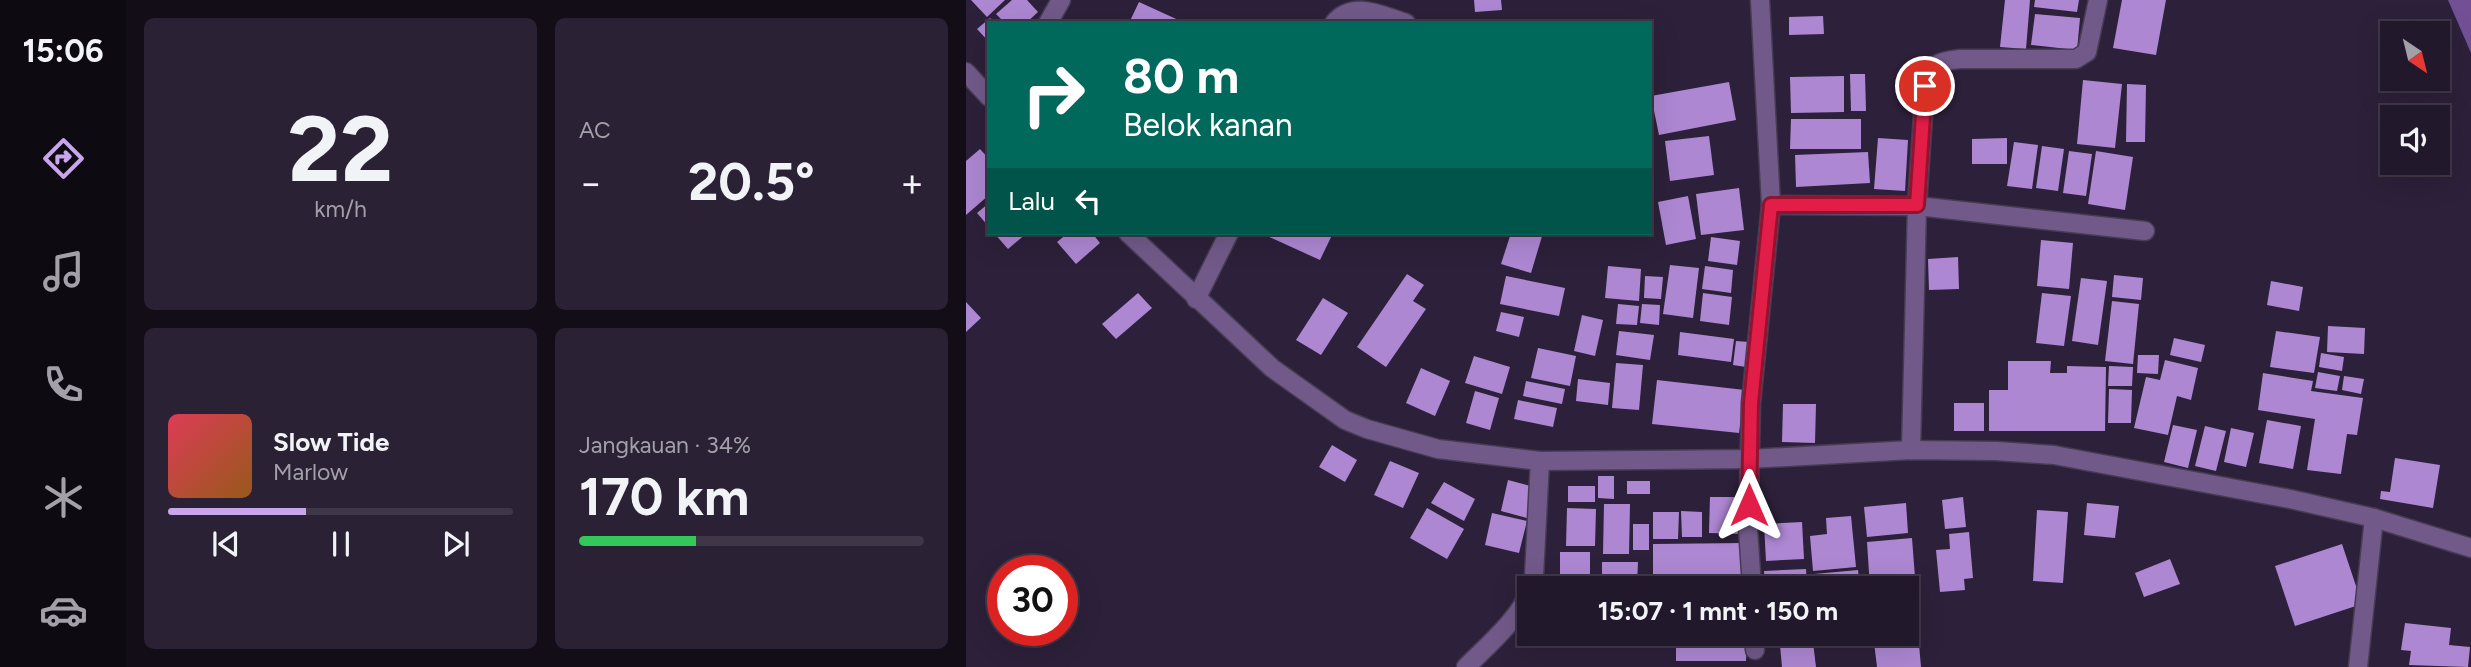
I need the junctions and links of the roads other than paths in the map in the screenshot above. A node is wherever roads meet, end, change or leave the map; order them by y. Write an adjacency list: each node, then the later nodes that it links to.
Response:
1 (1061, 0): 4 (street)
2 (1760, 0): 9 (street)
3 (2098, 0): 10 (street)
4 (1049, 21)
5 (1335, 21): 6 (street)
6 (1400, 21)
7 (966, 72): 8 (street)
8 (987, 95)
9 (1771, 205): 10 (street); 16 (street)
10 (1917, 205): 11 (street); 15 (street)
11 (2145, 231)
12 (1130, 235): 14 (street)
13 (1228, 235): 14 (street)
14 (1196, 299): 17 (street)
15 (1911, 450): 16 (street); 18 (street)
16 (1749, 459): 17 (street); 21 (street)
17 (1540, 461): 20 (street)
18 (2374, 519): 19 (street); 24 (street)
19 (2471, 548)
20 (1534, 576)
21 (1751, 576)
22 (1517, 611): 23 (street)
23 (1466, 667)
24 (2358, 667)

